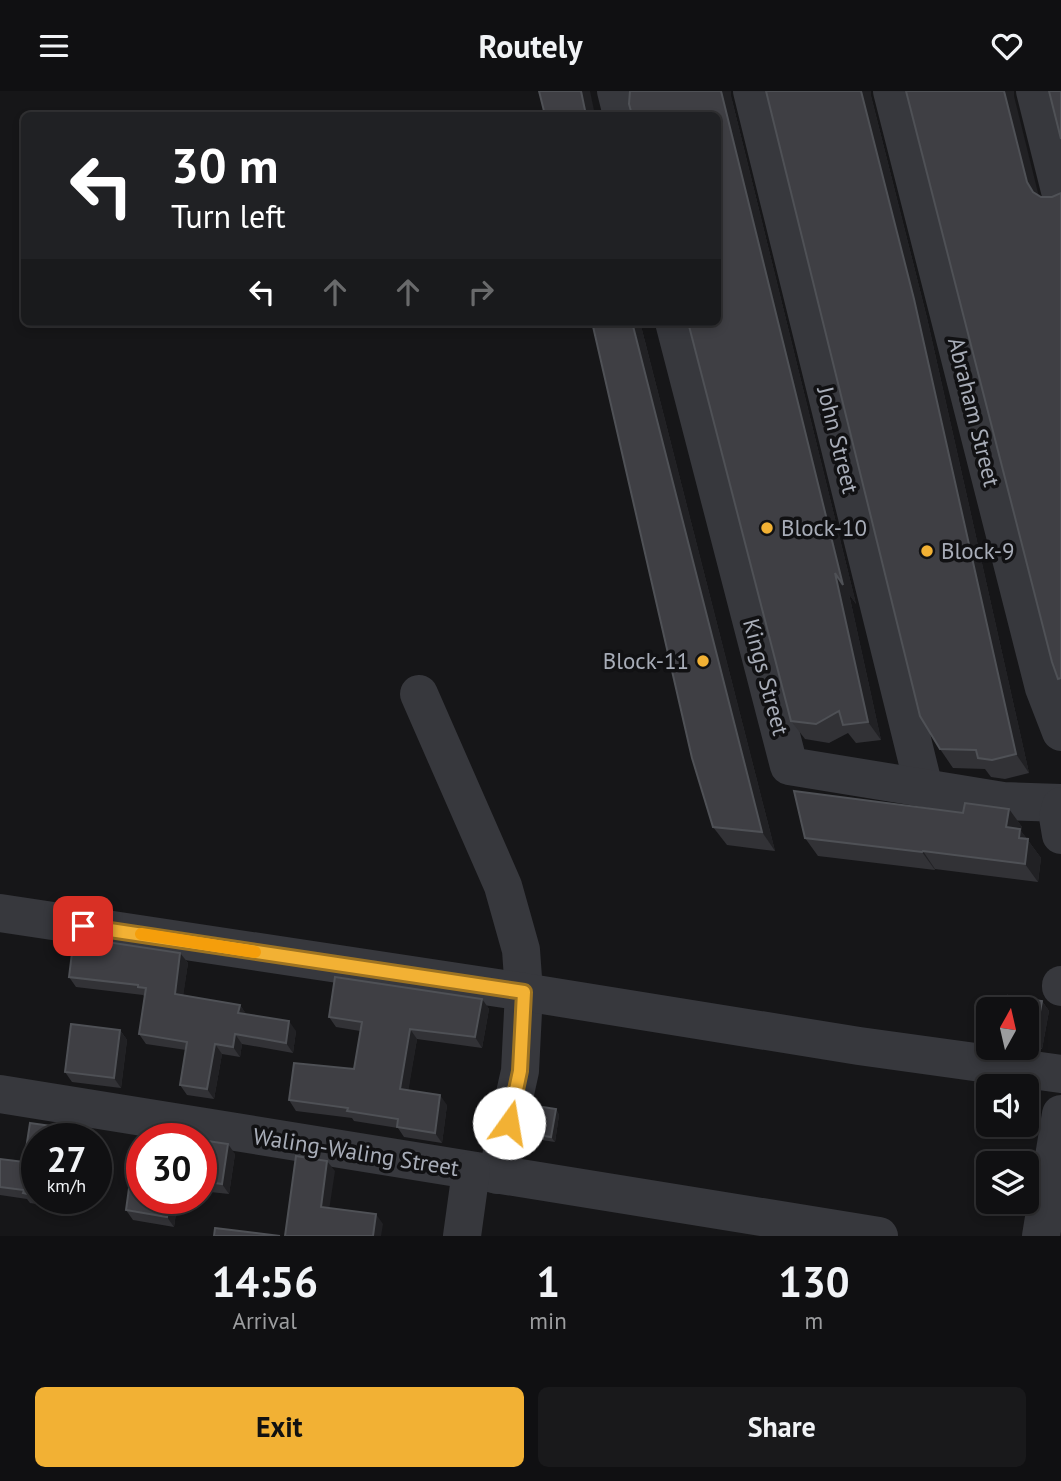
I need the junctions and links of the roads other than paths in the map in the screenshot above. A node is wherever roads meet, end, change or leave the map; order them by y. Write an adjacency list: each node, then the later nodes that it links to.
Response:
1 (616, 91): 5 (street)
2 (752, 91): 10 (street, John Street)
3 (892, 91): 9 (street, Abraham Street)
4 (1035, 91): 6 (street)
5 (621, 112)
6 (1061, 195)
7 (675, 326): 10 (street, Kings Street)
8 (419, 694): 14 (street)
9 (1061, 732)
10 (924, 788): 11 (street, Kings Street)
11 (1061, 805): 12 (street)
12 (1061, 835)
13 (0, 913): 14 (street)
14 (524, 992): 15 (street); 18 (street)
15 (1061, 1074)
16 (0, 1094): 18 (street, Waling-Waling Street)
17 (1061, 1114): 21 (street)
18 (484, 1173): 19 (street); 20 (street, Waling-Waling Street)
19 (462, 1236)
20 (879, 1236)
21 (1041, 1236)

